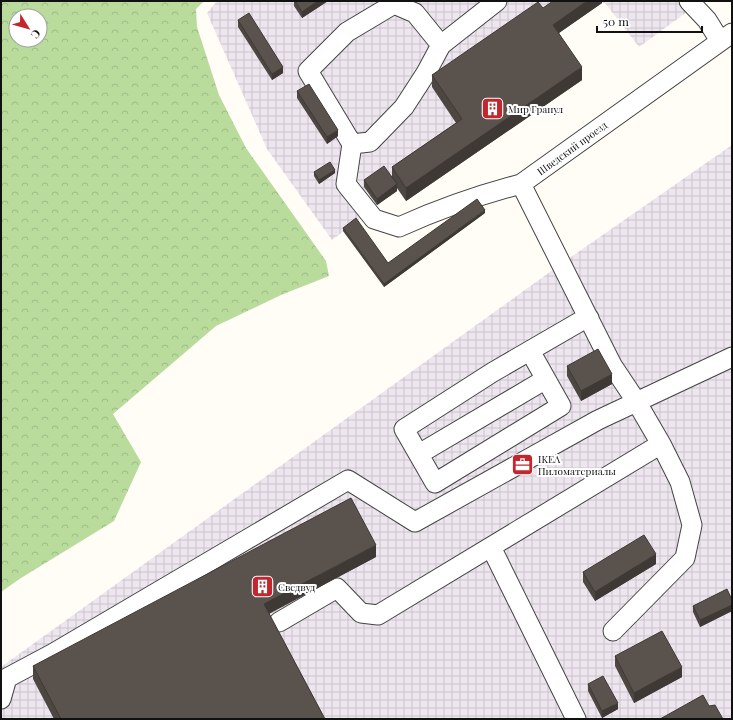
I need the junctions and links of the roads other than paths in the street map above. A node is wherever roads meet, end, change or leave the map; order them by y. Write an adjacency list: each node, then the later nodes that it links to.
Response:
1 (497, 1): 5 (street)
2 (689, 1): 4 (street)
3 (412, 7): 5 (street); 6 (street)
4 (726, 37): 7 (street, Шведский проезд)
5 (441, 45): 6 (street)
6 (352, 144): 7 (street)
7 (521, 184): 8 (street)
8 (586, 311): 9 (street); 12 (street)
9 (530, 351): 11 (street); 14 (street)
10 (732, 357): 12 (street)
11 (546, 379): 14 (street); 14 (street)
12 (636, 401): 13 (street); 18 (street)
13 (661, 444): 15 (street); 17 (street)
14 (419, 454)
15 (491, 547): 16 (street); 19 (street)
16 (279, 622)
17 (613, 631)
18 (1, 699)
19 (576, 719)

